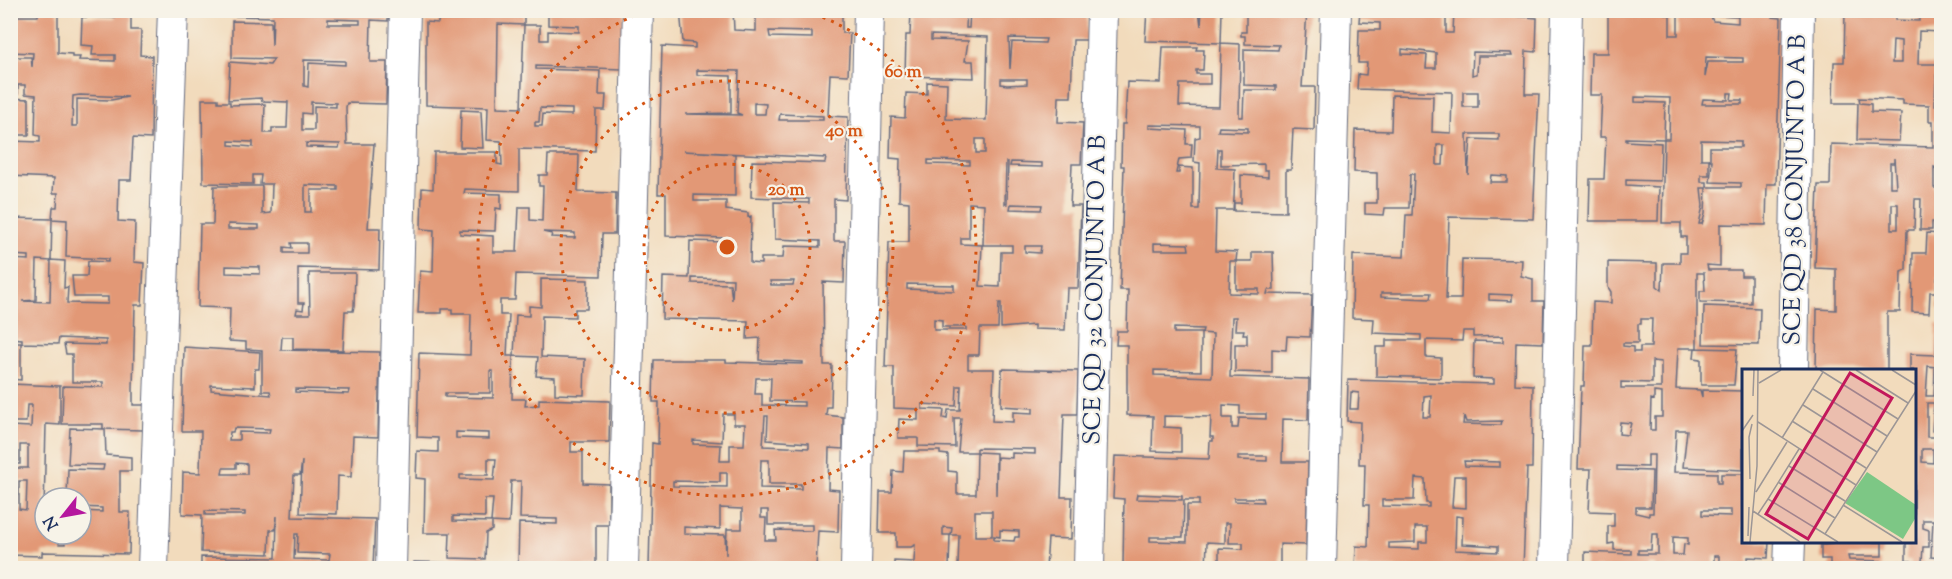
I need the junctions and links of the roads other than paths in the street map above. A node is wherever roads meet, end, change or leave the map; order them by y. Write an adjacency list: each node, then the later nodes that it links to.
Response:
1 (173, 10): 11 (street)
2 (405, 10): 12 (street)
3 (638, 10): 13 (street)
4 (869, 10): 14 (street)
5 (1102, 10): 15 (street, SCE QD 32 CONJUNTO A B)
6 (1336, 10): 16 (street)
7 (1567, 10): 17 (street)
8 (1799, 10): 9 (street, SCE QD 38 CONJUNTO A B)
9 (1793, 369)
10 (1790, 543): 18 (street)
11 (153, 568)
12 (391, 568)
13 (623, 568)
14 (856, 568)
15 (1089, 568)
16 (1321, 568)
17 (1554, 568)
18 (1789, 568)

